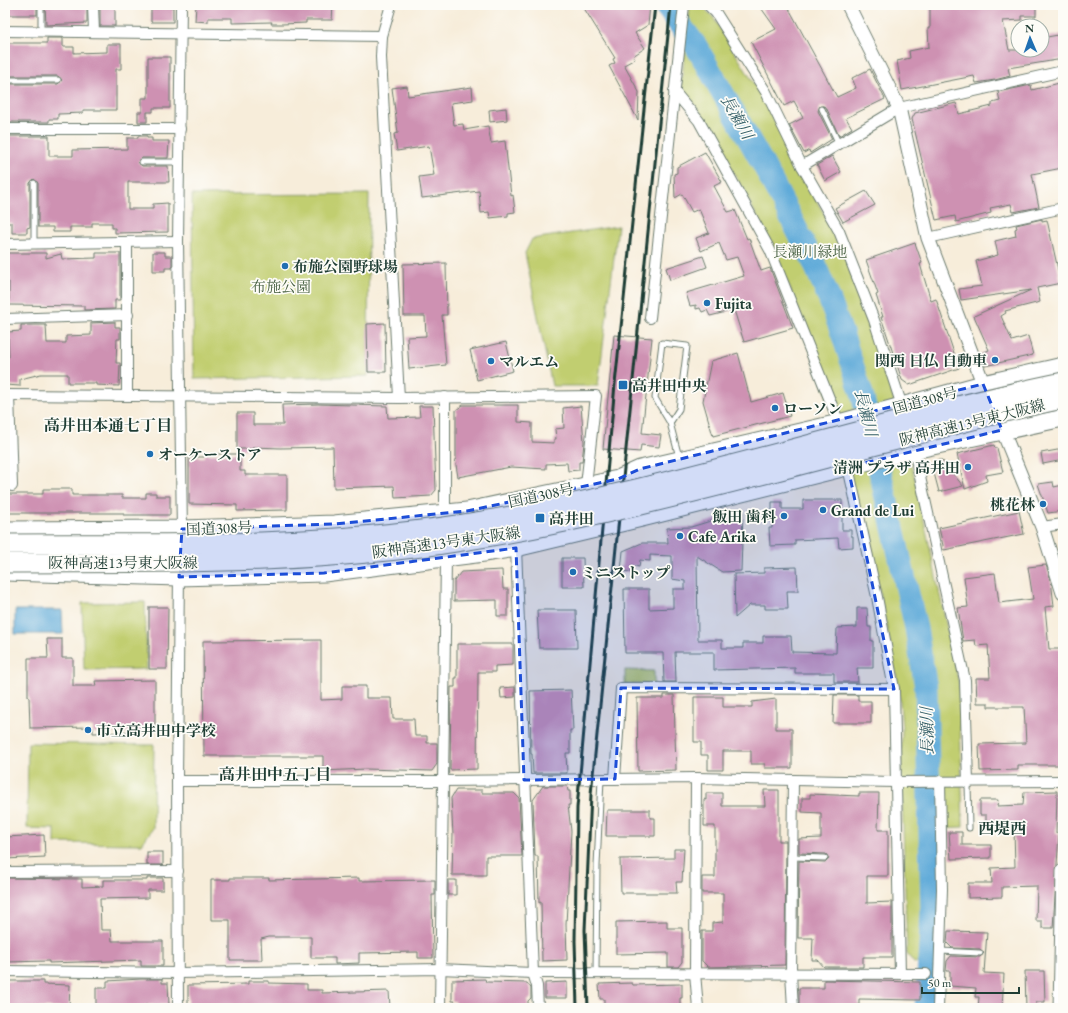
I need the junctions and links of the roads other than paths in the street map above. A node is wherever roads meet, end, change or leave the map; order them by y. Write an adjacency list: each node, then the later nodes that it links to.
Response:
1 (41, 5): 9 (lane)
2 (94, 5): 10 (street)
3 (181, 5): 11 (street)
4 (390, 5): 12 (street)
5 (684, 5): 16 (street)
6 (708, 5): 24 (street)
7 (848, 5): 17 (street)
8 (5, 31): 9 (street)
9 (41, 31): 10 (street)
10 (94, 32): 11 (street)
11 (180, 34): 12 (street); 20 (street)
12 (382, 36): 42 (street)
13 (1063, 71): 17 (street)
14 (5, 80): 15 (lane)
15 (58, 80)
16 (674, 91): 33 (street); 47 (street)
17 (899, 108): 21 (street); 27 (street)
18 (822, 109): 21 (lane)
19 (5, 129): 20 (street)
20 (180, 130): 23 (street)
21 (839, 144): 24 (street)
22 (142, 162): 23 (lane)
23 (179, 162): 28 (street)
24 (802, 166): 44 (street)
25 (34, 183): 31 (lane)
26 (1063, 208): 27 (street)
27 (928, 238): 37 (street)
28 (178, 241): 29 (street); 40 (street)
29 (127, 242): 31 (street); 32 (street)
30 (5, 244): 31 (street)
31 (34, 244)
32 (128, 315): 34 (street); 39 (street)
33 (650, 318)
34 (5, 319)
35 (1063, 366): 37 (highway, 国道308号)
36 (1063, 382): 60 (highway, 阪神高速13号東大阪線, bridge)
37 (983, 384): 44 (highway, 国道308号); 48 (street)
38 (7, 395): 39 (street); 52 (street)
39 (127, 396): 40 (street)
40 (181, 397): 42 (street); 58 (street)
41 (445, 397): 42 (street); 53 (street); 55 (street)
42 (399, 398)
43 (1063, 399): 63 (highway, 阪神高速13号東大阪線, bridge)
44 (902, 406): 47 (highway, 国道308号)
45 (1063, 418): 48 (highway)
46 (670, 423): 46 (lane); 50 (lane)
47 (839, 423): 50 (highway, 国道308号)
48 (1002, 430): 49 (highway); 57 (street)
49 (914, 450): 51 (highway); 78 (street)
50 (681, 466): 53 (highway, 国道308号); 54 (lane)
51 (848, 467): 54 (highway); 67 (street)
52 (12, 486)
53 (586, 486): 55 (highway, 国道308号)
54 (694, 506): 61 (highway)
55 (445, 513): 58 (highway, 国道308号)
56 (1063, 524): 57 (street)
57 (1042, 527): 66 (street)
58 (182, 529): 59 (highway, 国道308号); 65 (street)
59 (5, 530)
60 (5, 544)
61 (516, 548): 62 (highway); 71 (street)
62 (446, 559): 65 (highway); 73 (street)
63 (5, 563)
64 (5, 572): 65 (highway)
65 (179, 576): 72 (street)
66 (1063, 593)
67 (894, 689): 70 (street); 77 (street)
68 (696, 778): 70 (street); 74 (street); 93 (street)
69 (601, 779): 70 (street); 71 (street); 92 (lane)
70 (615, 779)
71 (524, 780): 73 (street); 91 (street)
72 (177, 781): 73 (street); 82 (street)
73 (442, 781): 88 (street)
74 (793, 781): 77 (street); 80 (street)
75 (938, 781): 77 (street); 78 (street); 85 (street)
76 (1063, 781): 78 (street)
77 (895, 782): 95 (street)
78 (968, 783): 79 (lane)
79 (969, 828)
80 (792, 857): 81 (lane); 94 (street)
81 (825, 858)
82 (178, 870): 84 (street); 90 (street)
83 (1063, 870): 86 (street)
84 (5, 872)
85 (941, 951): 87 (lane); 102 (street)
86 (1061, 951): 103 (street)
87 (980, 953)
88 (440, 969): 90 (street); 91 (street); 98 (street)
89 (5, 971): 90 (street)
90 (178, 973): 97 (street)
91 (533, 973): 92 (street); 99 (street)
92 (596, 973): 93 (street)
93 (695, 973): 94 (street); 100 (street)
94 (791, 973): 95 (street); 101 (street)
95 (900, 974): 96 (street)
96 (926, 974)
97 (178, 1008)
98 (440, 1008)
99 (538, 1008)
100 (698, 1008)
101 (793, 1008)
102 (938, 1008)
103 (1060, 1008)

